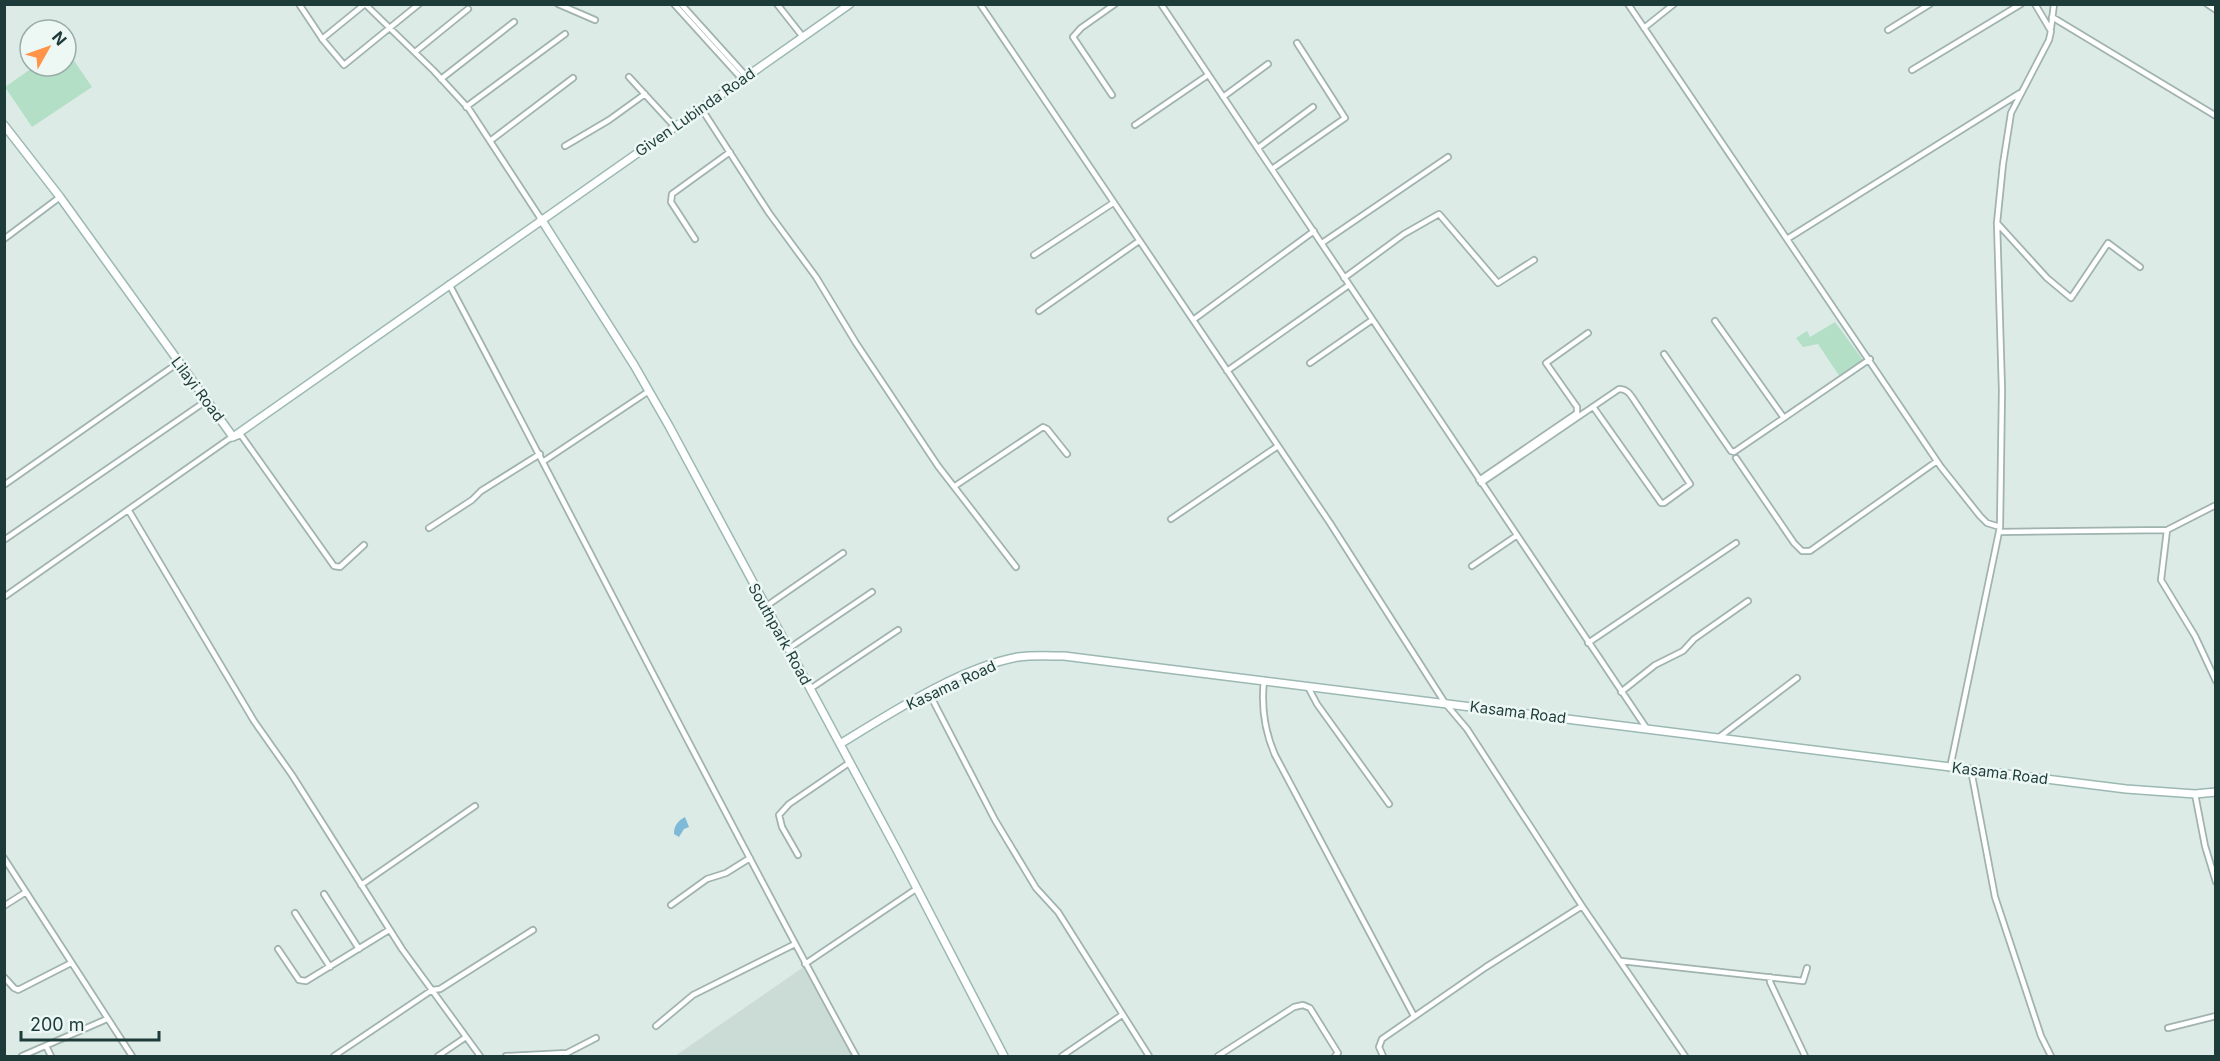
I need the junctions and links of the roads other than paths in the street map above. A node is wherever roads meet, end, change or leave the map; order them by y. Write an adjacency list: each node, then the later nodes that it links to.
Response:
1 (299, 4): 30 (street)
2 (365, 4): 24 (street); 30 (street)
3 (419, 4): 24 (street)
4 (558, 4): 22 (street)
5 (674, 4): 37 (street)
6 (681, 4): 37 (street)
7 (777, 4): 29 (street)
8 (850, 4): 29 (street, Given Lubinda Road)
9 (980, 4): 60 (street)
10 (1115, 4): 42 (street)
11 (1161, 4): 35 (street)
12 (1628, 4): 25 (street)
13 (1674, 4): 25 (street)
14 (1930, 4): 26 (street)
15 (2021, 4): 34 (street)
16 (2036, 4): 27 (street)
17 (2054, 4): 21 (street)
18 (2206, 4): 20 (street)
19 (468, 9): 32 (street)
20 (2216, 10)
21 (2052, 17): 27 (street); 49 (street)
22 (595, 20)
23 (514, 22): 39 (street)
24 (390, 28): 30 (street); 32 (street)
25 (1644, 28): 66 (street)
26 (1887, 30)
27 (2051, 31): 40 (street)
28 (564, 34): 44 (street)
29 (803, 37): 37 (street, Given Lubinda Road)
30 (322, 39)
31 (1297, 43): 58 (street)
32 (415, 52): 39 (street)
33 (1268, 64): 43 (street)
34 (1912, 70)
35 (1208, 75): 43 (street); 51 (street)
36 (629, 77): 41 (street)
37 (744, 77): 47 (street, Given Lubinda Road)
38 (573, 78): 53 (street)
39 (441, 79): 44 (street)
40 (2020, 93): 45 (street); 48 (street)
41 (645, 94): 52 (street); 54 (street)
42 (1112, 96)
43 (1224, 97): 55 (street)
44 (466, 106): 53 (street)
45 (2000, 106): 48 (street); 66 (street)
46 (1312, 107): 55 (street)
47 (701, 108): 52 (street, Given Lubinda Road); 56 (street)
48 (2011, 113): 62 (street)
49 (2216, 116)
50 (4, 125): 59 (street, Lilayi Road)
51 (1135, 125)
52 (674, 126): 61 (street, Given Lubinda Road)
53 (490, 141): 61 (street)
54 (565, 146)
55 (1258, 148): 58 (street)
56 (730, 152): 65 (street); 98 (street)
57 (1448, 157): 68 (street)
58 (1272, 169): 63 (street)
59 (60, 197): 64 (street); 82 (street, Lilayi Road)
60 (1113, 202): 67 (street); 69 (street)
61 (541, 219): 73 (street, Lilayi Road); 85 (street, Southpark Road)
62 (1996, 223): 71 (street); 103 (street)
63 (1314, 231): 68 (street); 76 (street)
64 (4, 239)
65 (696, 239)
66 (1787, 240): 81 (street)
67 (1139, 242): 75 (street); 76 (street)
68 (1322, 243): 72 (street)
69 (1034, 255)
70 (1534, 260): 72 (street)
71 (2140, 267)
72 (1344, 278): 74 (street)
73 (449, 284): 89 (street, Lilayi Road); 91 (street)
74 (1349, 285): 77 (street); 84 (street)
75 (1039, 311)
76 (1193, 320): 84 (street)
77 (1372, 320): 83 (street); 96 (street)
78 (1715, 321): 88 (street)
79 (1588, 333): 96 (street)
80 (1664, 354): 88 (street)
81 (1870, 359): 88 (street); 94 (street)
82 (178, 363): 86 (street, Lilayi Road); 97 (street)
83 (1310, 363)
84 (1227, 371): 90 (street)
85 (649, 391): 95 (street); 115 (street, Southpark Road)
86 (206, 401): 89 (street, Lilayi Road); 106 (street)
87 (1594, 408): 87 (street); 96 (street)
88 (1784, 418)
89 (233, 437): 100 (street); 108 (street)
90 (1278, 446): 101 (street); 126 (street)
91 (540, 454): 95 (street); 102 (street)
92 (1066, 454): 98 (street)
93 (1736, 458): 94 (street)
94 (1937, 461): 103 (street)
95 (544, 462): 139 (street)
96 (1480, 482): 105 (street)
97 (4, 484)
98 (955, 486): 111 (street)
99 (2216, 505): 104 (street)
100 (129, 511): 113 (street); 141 (street)
101 (1171, 519)
102 (429, 528)
103 (2000, 530): 104 (street); 131 (street)
104 (2167, 530): 121 (street)
105 (1516, 536): 110 (street); 117 (street)
106 (4, 540)
107 (1736, 543): 117 (street)
108 (364, 545)
109 (843, 553): 115 (street)
110 (1472, 566)
111 (1017, 567)
112 (872, 592): 118 (street)
113 (4, 597)
114 (1748, 601): 124 (street)
115 (765, 607): 118 (street, Southpark Road)
116 (898, 630): 123 (street)
117 (1588, 643): 124 (street)
118 (788, 649): 123 (street, Southpark Road)
119 (1797, 678): 128 (street)
120 (1264, 680): 122 (street, Kasama Road); 125 (street, Kasama Road); 163 (street)
121 (2216, 681)
122 (1308, 687): 126 (street, Kasama Road); 135 (street)
123 (810, 689): 129 (street, Southpark Road)
124 (1621, 692): 127 (street)
125 (929, 693): 129 (street, Kasama Road); 162 (street)
126 (1446, 703): 127 (street, Kasama Road); 147 (street)
127 (1647, 729): 128 (street, Kasama Road)
128 (1718, 738): 131 (street, Kasama Road)
129 (840, 744): 130 (street, Southpark Road)
130 (849, 763): 137 (street); 142 (street, Southpark Road)
131 (1950, 768): 132 (street, Kasama Road)
132 (1971, 770): 134 (street, Kasama Road); 189 (street)
133 (2216, 792): 134 (street, Kasama Road)
134 (2194, 794): 140 (street)
135 (1389, 804)
136 (475, 806): 141 (street)
137 (798, 855)
138 (4, 858): 143 (street)
139 (750, 858): 145 (street); 151 (street)
140 (2216, 882)
141 (361, 885): 149 (street)
142 (916, 889): 156 (street); 180 (street, Southpark Road)
143 (26, 892): 146 (street); 155 (street)
144 (324, 894): 153 (street)
145 (671, 905)
146 (4, 906)
147 (1582, 906): 154 (street); 163 (street)
148 (295, 913): 157 (street)
149 (389, 930): 153 (street); 161 (street)
150 (533, 930): 161 (street)
151 (795, 944): 156 (street); 166 (street)
152 (278, 949): 157 (street)
153 (359, 949): 157 (street)
154 (1621, 961): 160 (street); 187 (street)
155 (71, 963): 159 (street); 165 (street)
156 (806, 964): 179 (street)
157 (330, 967)
158 (1807, 968): 160 (street)
159 (4, 977)
160 (1770, 977): 188 (street)
161 (432, 990): 168 (street); 175 (street)
162 (1122, 1015): 171 (street); 181 (street)
163 (1414, 1016): 186 (street)
164 (2216, 1016): 167 (street)
165 (107, 1019): 170 (street); 174 (street)
166 (656, 1026)
167 (2168, 1028)
168 (466, 1037): 176 (street); 177 (street)
169 (596, 1038): 178 (street)
170 (46, 1047): 172 (street); 173 (street)
171 (1146, 1051): 182 (street); 183 (street)
172 (22, 1056)
173 (51, 1056)
174 (132, 1056)
175 (334, 1056)
176 (438, 1056)
177 (480, 1056)
178 (506, 1056)
179 (856, 1056)
180 (1004, 1056)
181 (1062, 1056)
182 (1138, 1056)
183 (1149, 1056)
184 (1218, 1056): 185 (street)
185 (1335, 1056)
186 (1383, 1056)
187 (1685, 1056)
188 (1805, 1056)
189 (2051, 1056)

